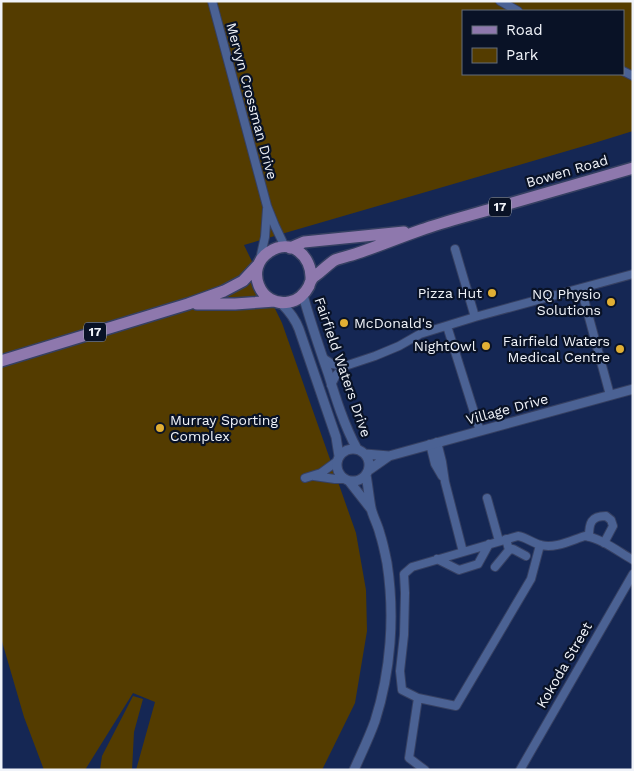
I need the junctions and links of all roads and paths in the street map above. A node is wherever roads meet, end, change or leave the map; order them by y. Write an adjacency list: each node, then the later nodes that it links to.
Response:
1 (212, 1): 5 (street, Mervyn Crossman Drive)
2 (500, 1): 3 (street)
3 (516, 10)
4 (632, 168): 6 (main road, Bowen Road / 17)
5 (267, 206): 7 (street, Mervyn Crossman Drive); 9 (street, Mervyn Crossman Drive)
6 (423, 230): 7 (main road, Bowen Road / 17); 11 (main road, Bowen Road / 17)
7 (288, 247): 9 (main road, Bowen Road / 17); 11 (main road)
8 (455, 249): 16 (street)
9 (259, 264): 14 (main road); 15 (main road, Bowen Road / 17)
10 (633, 274): 12 (street)
11 (311, 280): 13 (main road, Bowen Road / 17)
12 (582, 288): 16 (street); 23 (street)
13 (303, 295): 14 (main road, Bowen Road / 17); 18 (street, Fairfield Waters Drive)
14 (278, 302): 15 (main road, Bowen Road / 17); 29 (street, Fairfield Waters Drive)
15 (188, 304): 19 (main road, Bowen Road / 17)
16 (475, 317): 17 (street)
17 (447, 326): 20 (street); 24 (street)
18 (323, 358): 20 (street); 21 (street, Fairfield Waters Drive)
19 (1, 361)
20 (344, 366): 21 (street)
21 (332, 386): 26 (street, Fairfield Waters Drive)
22 (633, 389): 23 (street, Village Drive)
23 (610, 395): 24 (street, Village Drive)
24 (480, 431): 25 (street, Village Drive)
25 (434, 443): 28 (street, Village Drive); 42 (street)
26 (356, 449): 27 (street); 29 (street)
27 (365, 454): 28 (street, Village Drive); 30 (street)
28 (389, 456): 30 (street, Village Drive)
29 (338, 459): 31 (street); 33 (street)
30 (367, 472): 33 (street); 35 (street)
31 (314, 476): 32 (street); 33 (street)
32 (306, 478)
33 (346, 480): 35 (street)
34 (487, 498): 37 (street)
35 (372, 510): 49 (street)
36 (589, 537): 38 (street); 38 (street); 40 (street)
37 (503, 540): 39 (street); 40 (street); 41 (street)
38 (604, 543): 45 (street)
39 (489, 544): 42 (street); 44 (street)
40 (540, 545): 48 (street)
41 (509, 550): 43 (street); 46 (street)
42 (463, 552): 44 (street)
43 (526, 556)
44 (437, 559): 48 (street)
45 (633, 560)
46 (495, 567)
47 (633, 574): 51 (street, Kokoda Street)
48 (418, 698): 50 (street)
49 (354, 770)
50 (425, 770)
51 (520, 770)

